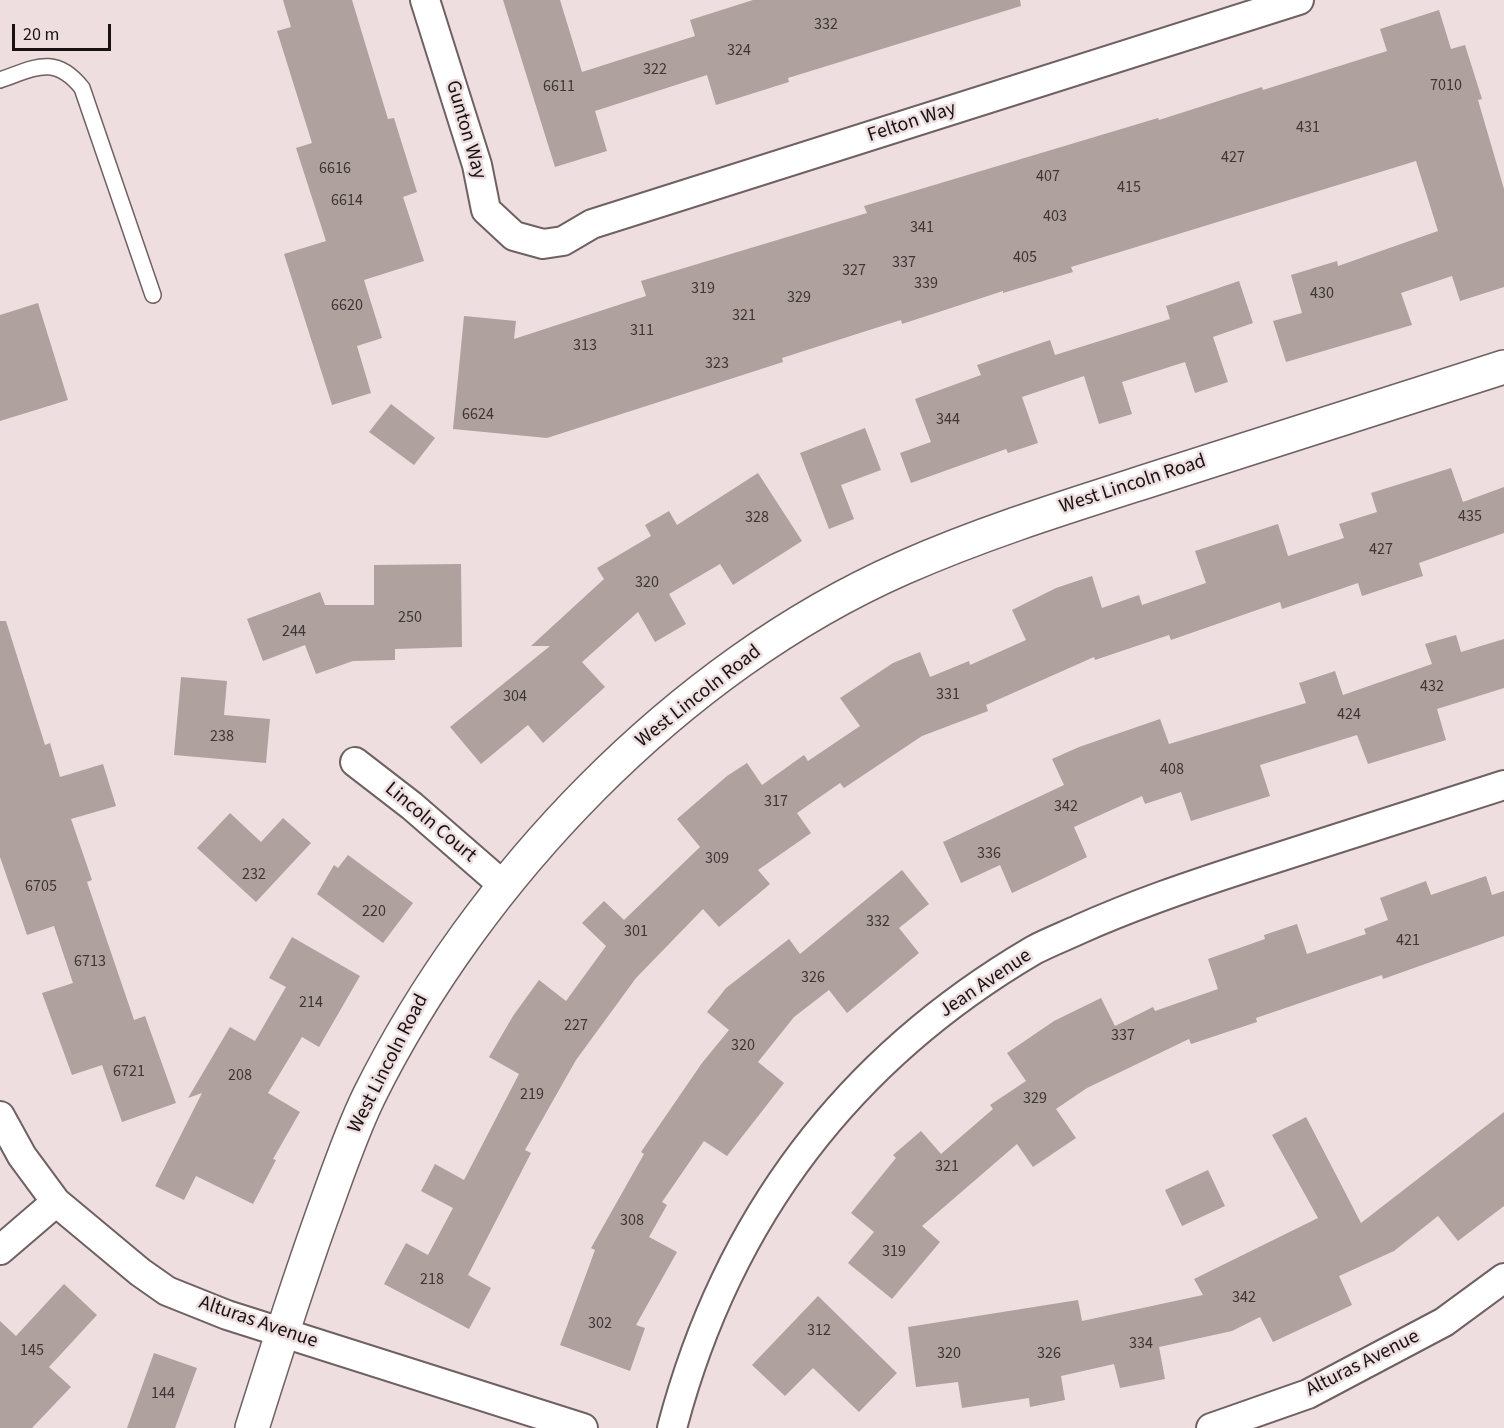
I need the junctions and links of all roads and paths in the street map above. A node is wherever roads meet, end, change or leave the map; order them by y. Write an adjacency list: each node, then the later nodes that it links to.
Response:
1 (425, 0): 4 (street, Gunton Way)
2 (1299, 0): 4 (street, Felton Way)
3 (0, 80): 5 (lane)
4 (527, 241)
5 (153, 295)
6 (1504, 367): 9 (street, West Lincoln Road)
7 (355, 762): 9 (street, Lincoln Court)
8 (1504, 784): 17 (street, Jean Avenue)
9 (504, 886): 14 (street, West Lincoln Road)
10 (0, 1116): 11 (street, Alturas Avenue)
11 (56, 1202): 12 (street); 14 (street, Alturas Avenue)
12 (0, 1250)
13 (1504, 1278): 18 (street, Alturas Avenue)
14 (281, 1332): 15 (street, West Lincoln Road); 16 (street, Alturas Avenue)
15 (252, 1428)
16 (583, 1428)
17 (672, 1428)
18 (1211, 1428)

